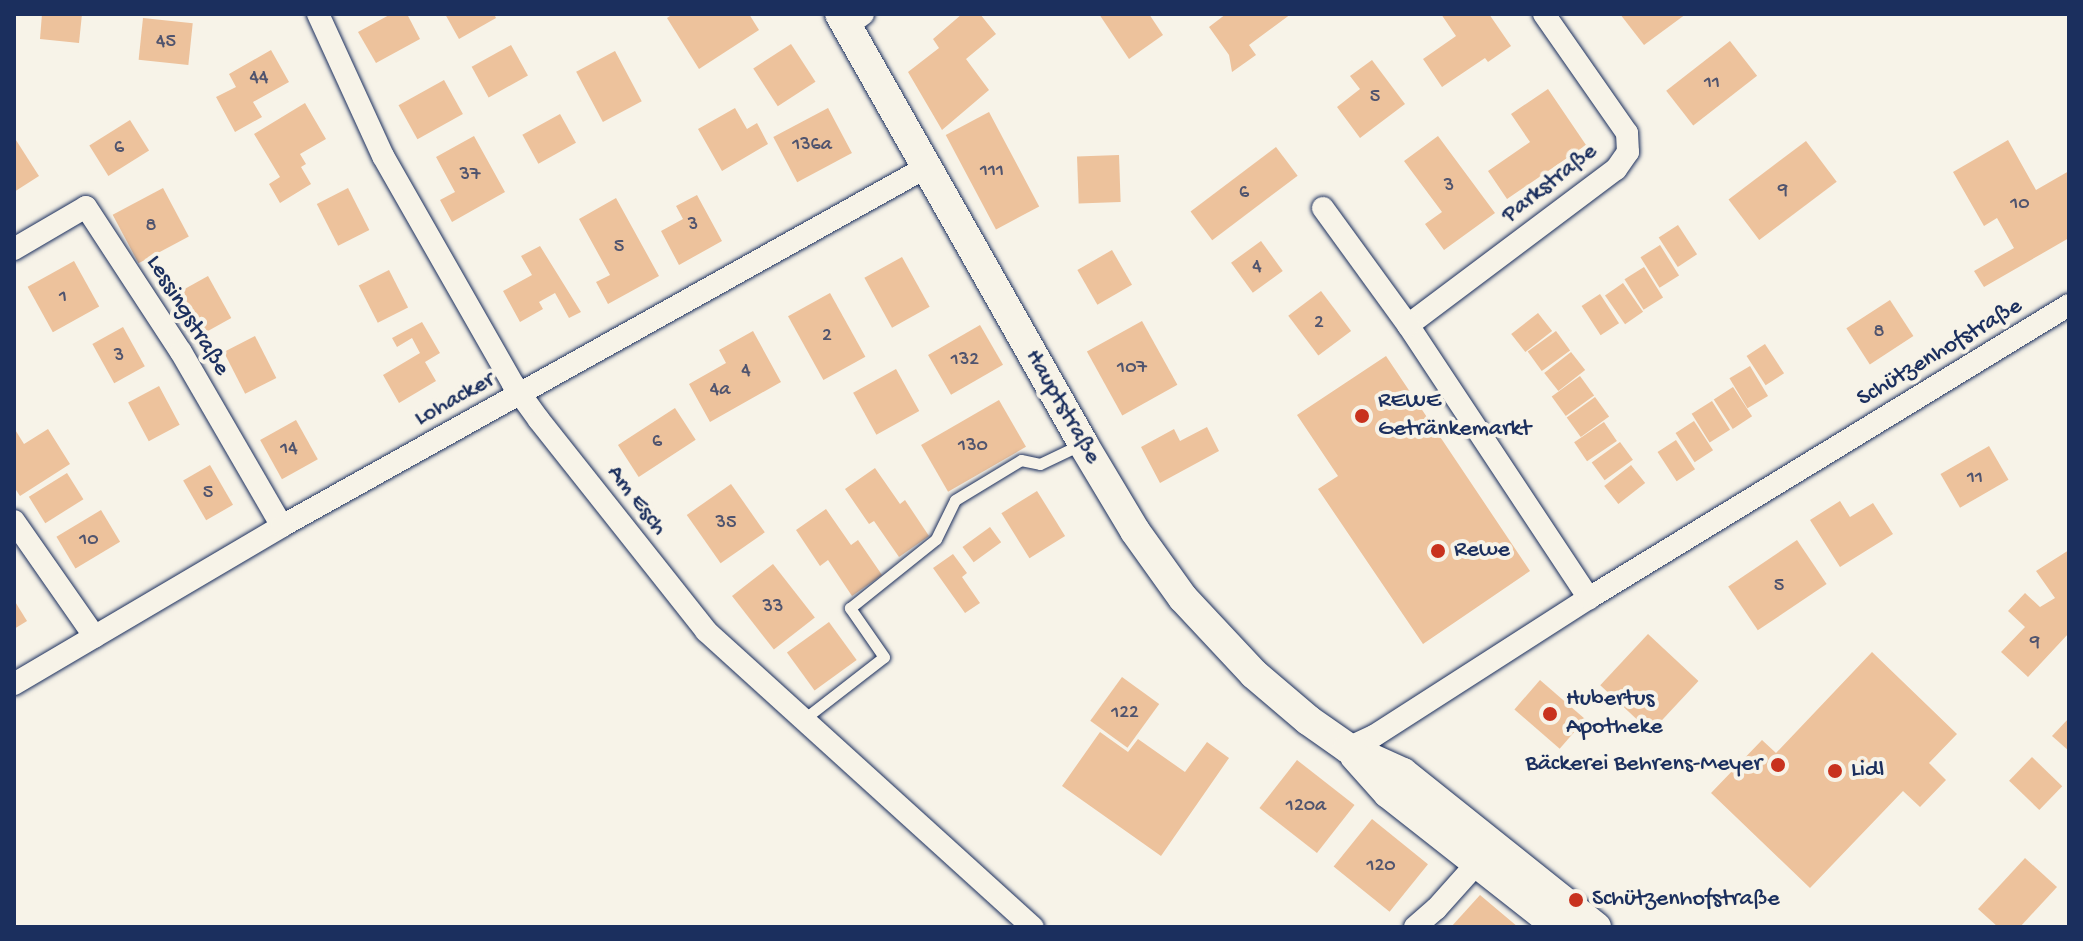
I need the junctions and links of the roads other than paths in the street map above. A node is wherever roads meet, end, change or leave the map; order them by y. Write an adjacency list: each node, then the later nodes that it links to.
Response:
1 (318, 14): 9 (street, Am Esch)
2 (1544, 14): 8 (street, Parkstraße)
3 (850, 18): 4 (main road, Hauptstraße)
4 (925, 168): 9 (street, Lohacker); 10 (main road, Hauptstraße)
5 (1323, 208): 8 (street)
6 (14, 249): 12 (street, Lessingstraße)
7 (2069, 305): 13 (street, Schützenhofstraße)
8 (1408, 325): 13 (street)
9 (520, 394): 12 (street, Lohacker); 16 (street, Am Esch)
10 (1083, 444): 16 (lane); 17 (main road, Hauptstraße)
11 (14, 521): 14 (street)
12 (282, 526): 14 (street, Lohacker)
13 (1589, 598): 17 (street, Schützenhofstraße)
14 (95, 637): 15 (street, Lohacker)
15 (14, 684)
16 (804, 719): 19 (street, Am Esch)
17 (1348, 748): 18 (main road, Hauptstraße)
18 (1485, 854): 20 (street); 21 (main road, Hauptstraße); 22 (main road, Hauptstraße)
19 (1033, 927)
20 (1415, 927)
21 (1558, 927)
22 (1596, 927)

